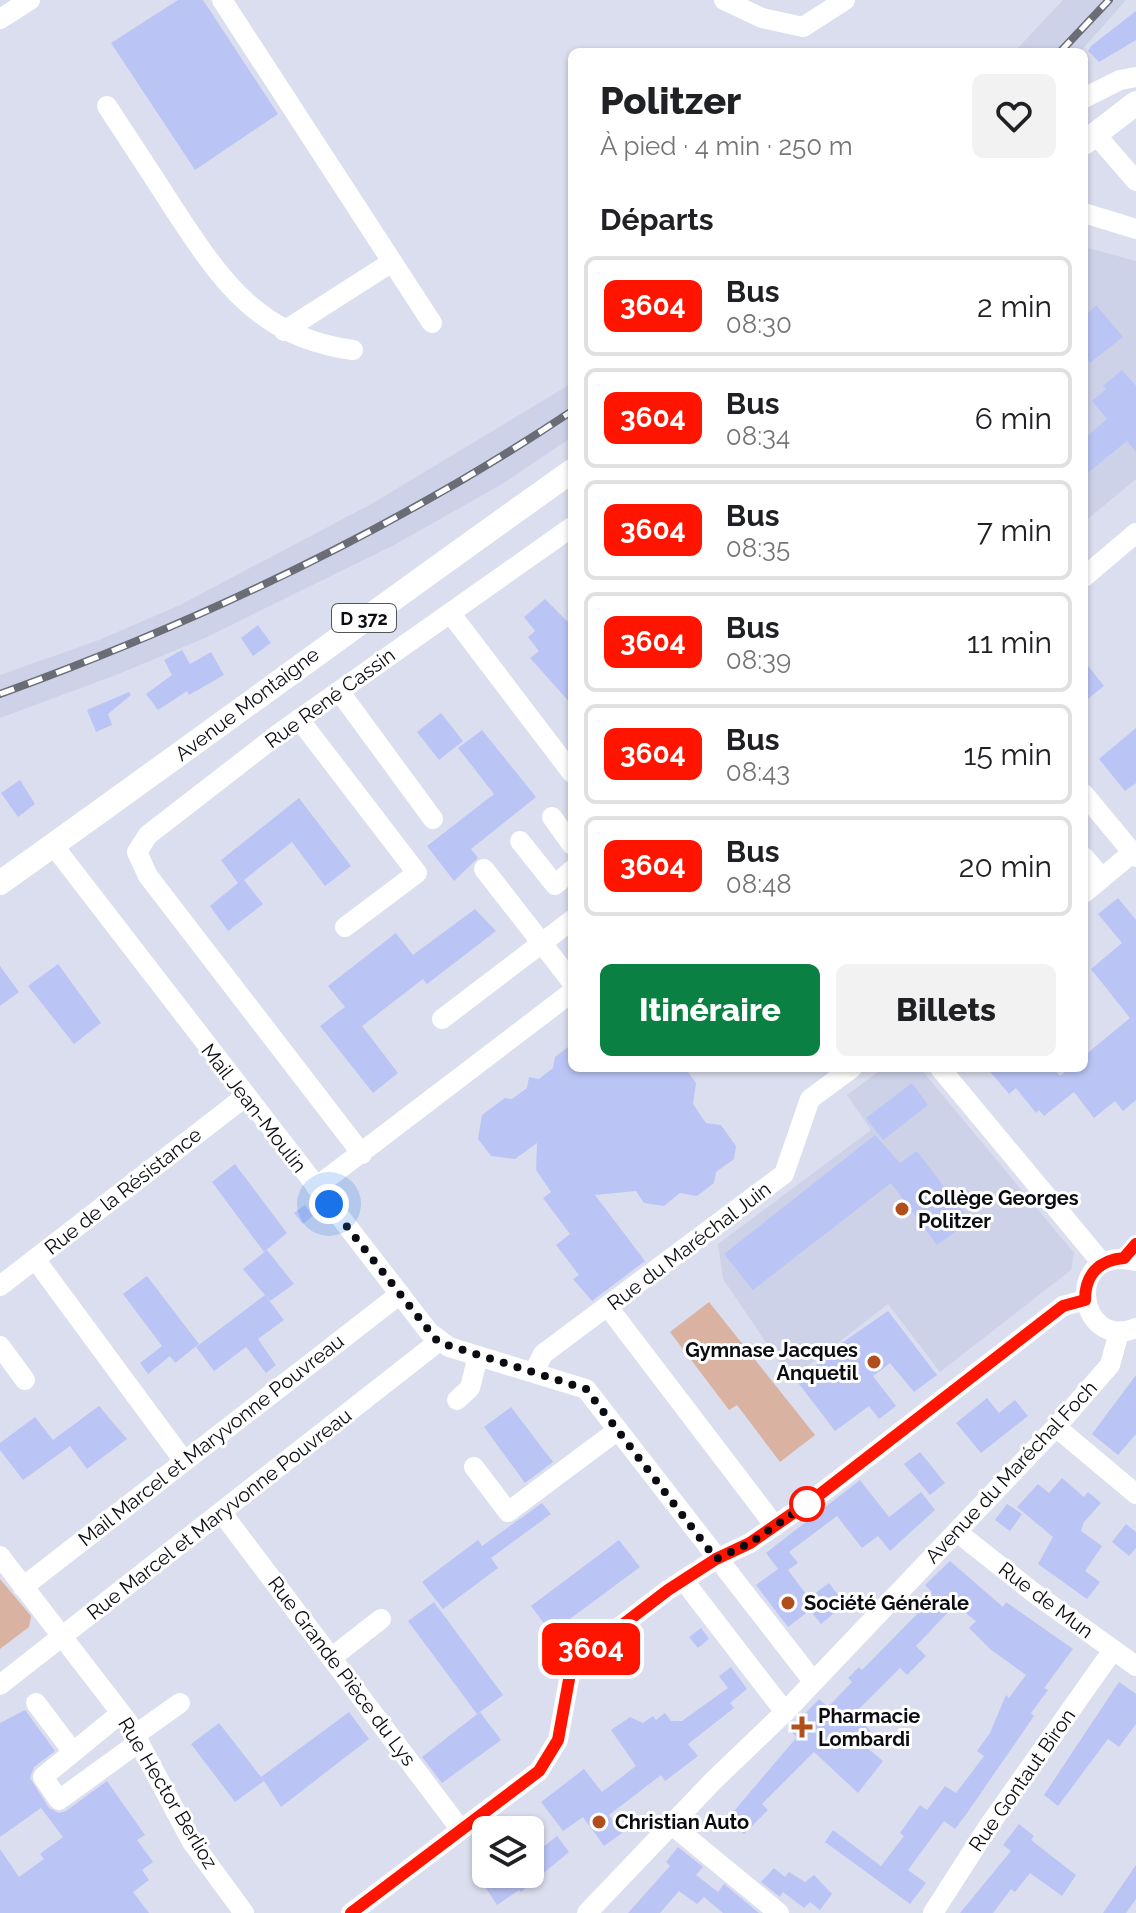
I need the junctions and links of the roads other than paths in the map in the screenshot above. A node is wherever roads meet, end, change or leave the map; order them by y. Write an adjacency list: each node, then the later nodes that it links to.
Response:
1 (30, 0): 5 (street)
2 (222, 0): 14 (street)
3 (724, 0): 4 (street)
4 (845, 0)
5 (0, 19)
6 (1136, 77): 7 (street)
7 (1088, 96)
8 (1136, 103): 10 (main road)
9 (107, 106): 16 (street)
10 (1090, 139): 11 (street)
11 (1136, 181)
12 (1088, 214): 13 (street)
13 (1136, 229)
14 (392, 262): 15 (street); 16 (street)
15 (432, 323)
16 (284, 331): 17 (street)
17 (353, 350)
18 (568, 474): 31 (main road, Avenue Montaigne / D 372)
19 (568, 530): 22 (street, Rue René Cassin)
20 (1136, 533): 21 (street)
21 (1088, 574)
22 (451, 614): 23 (street, Rue René Cassin); 25 (street)
23 (339, 691): 24 (street, Rue René Cassin); 28 (street)
24 (299, 719): 40 (street); 48 (street, Rue René Cassin)
25 (568, 768)
26 (1088, 799): 32 (street)
27 (552, 817): 29 (street)
28 (433, 819)
29 (568, 839)
30 (520, 841): 35 (street)
31 (53, 845): 37 (main road, Avenue Montaigne / D 372); 47 (street, Mail Jean-Moulin)
32 (1134, 855): 36 (street)
33 (1088, 862): 36 (street)
34 (484, 869): 41 (street)
35 (568, 874)
36 (1102, 878): 38 (street)
37 (0, 883)
38 (1088, 890)
39 (568, 923): 41 (street)
40 (345, 927)
41 (542, 943): 42 (street); 44 (street)
42 (568, 977)
43 (568, 995): 48 (street)
44 (442, 1019)
45 (847, 1072): 56 (street, Rue du Maréchal Juin)
46 (943, 1072): 52 (street)
47 (246, 1096): 49 (street, Mail Jean-Moulin); 51 (street, Rue de la Résistance)
48 (362, 1154): 49 (street)
49 (316, 1187): 54 (street, Mail Jean-Moulin)
50 (1132, 1254): 52 (street)
51 (35, 1259): 53 (street, Rue de la Résistance); 68 (street)
52 (1102, 1263): 55 (street)
53 (0, 1286)
54 (400, 1294): 59 (street, Mail Jean-Moulin); 68 (street, Mail Marcel et Maryvonne Pouvreau)
55 (1085, 1300): 57 (street); 72 (street)
56 (608, 1307): 58 (street, Rue du Maréchal Juin); 72 (street)
57 (1128, 1330): 66 (street, Avenue du Maréchal Foch)
58 (565, 1340): 62 (street, Rue du Maréchal Juin); 64 (street)
59 (438, 1342): 61 (street); 71 (street, Rue Marcel et Maryvonne Pouvreau)
60 (0, 1346): 63 (street)
61 (478, 1356): 62 (street); 65 (street)
62 (534, 1372): 64 (street)
63 (25, 1380)
64 (563, 1381): 67 (street)
65 (457, 1400)
66 (1056, 1427): 70 (street); 73 (street, Avenue du Maréchal Foch)
67 (618, 1430): 69 (street); 75 (street)
68 (184, 1461): 77 (street, Mail Marcel et Maryvonne Pouvreau)
69 (474, 1467)
70 (1136, 1494)
71 (222, 1513): 79 (street, Rue Marcel et Maryvonne Pouvreau); 81 (street, Rue Grande Pièce du Lys)
72 (775, 1526): 75 (street)
73 (957, 1532): 80 (street, Rue de Mun); 83 (street, Avenue du Maréchal Foch)
74 (0, 1556): 77 (street, Rue Hector Berlioz)
75 (716, 1559): 76 (street); 83 (street)
76 (684, 1581): 87 (street); 92 (street)
77 (23, 1587): 79 (street, Rue Hector Berlioz)
78 (381, 1619): 81 (street)
79 (62, 1636): 84 (street, Rue Marcel et Maryvonne Pouvreau); 88 (street, Rue Hector Berlioz)
80 (1113, 1650): 82 (street, Rue de Mun); 97 (street, Rue Gontaut Biron)
81 (331, 1658): 92 (street, Rue Grande Pièce du Lys)
82 (1136, 1666)
83 (813, 1681): 87 (street, Avenue du Maréchal Foch)
84 (0, 1685)
85 (36, 1703): 90 (street)
86 (180, 1703): 89 (street)
87 (785, 1712): 91 (street, Avenue du Maréchal Foch)
88 (121, 1713): 89 (street, Rue Hector Berlioz); 90 (street)
89 (137, 1739): 90 (street); 93 (street, Rue Hector Berlioz)
90 (73, 1752)
91 (672, 1825): 95 (street, Avenue du Maréchal Foch); 96 (street)
92 (461, 1830): 94 (street)
93 (244, 1913)
94 (351, 1913)
95 (587, 1913)
96 (779, 1913)
97 (933, 1913)

